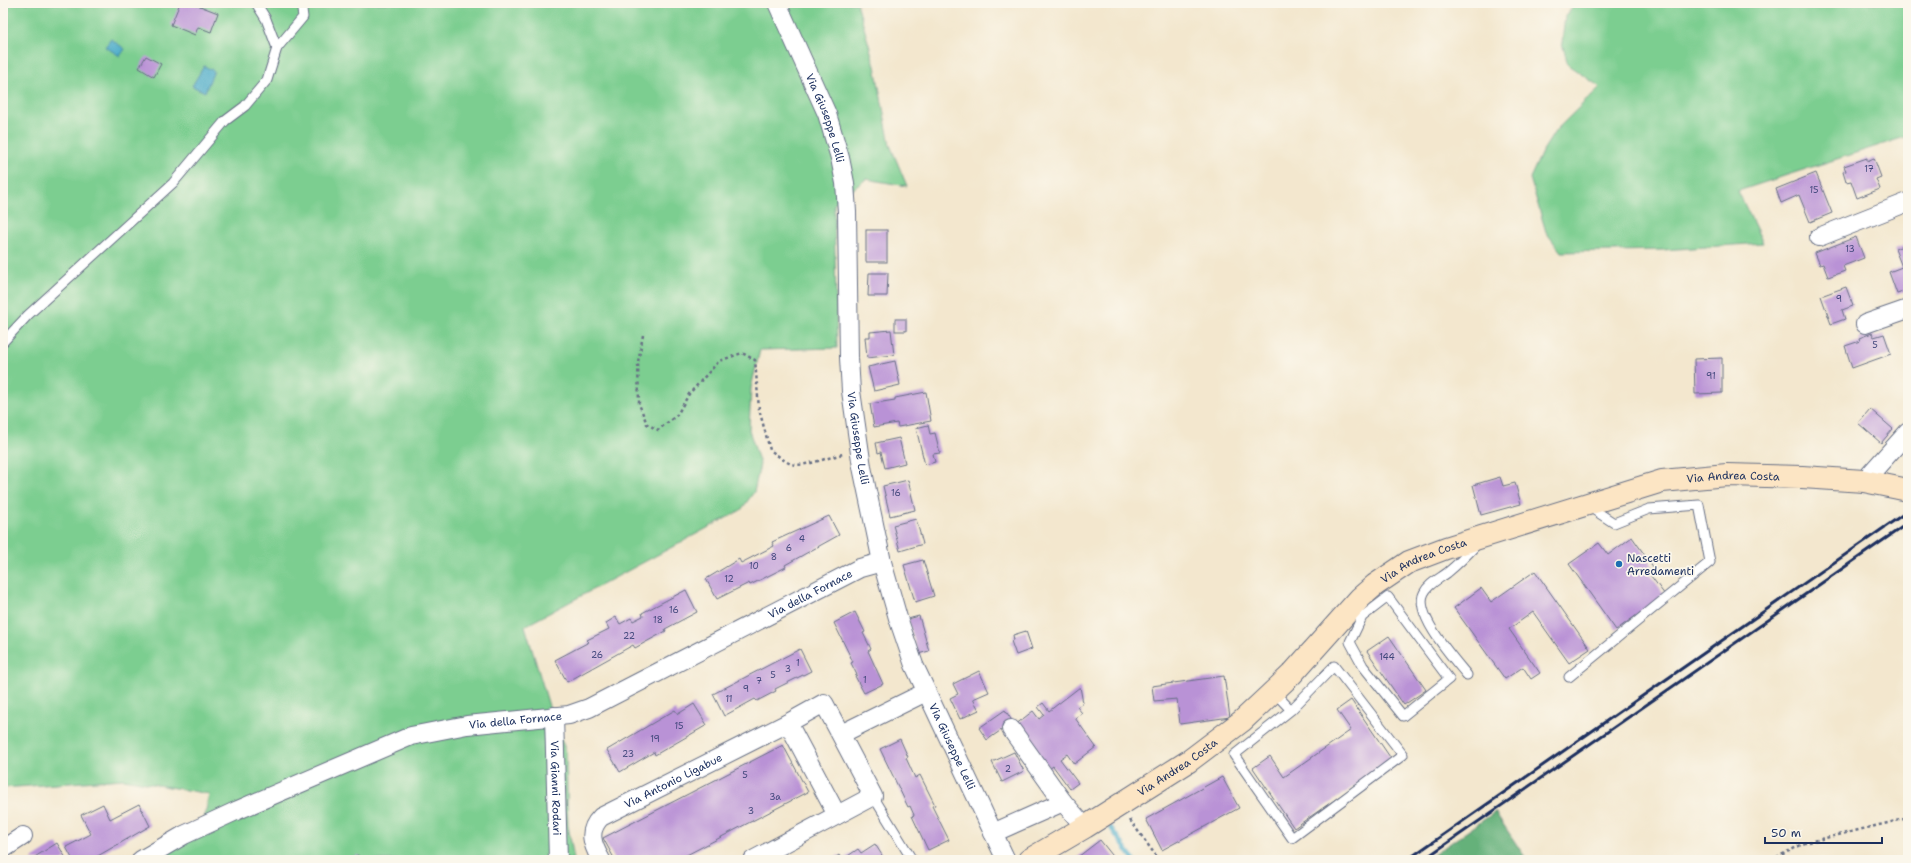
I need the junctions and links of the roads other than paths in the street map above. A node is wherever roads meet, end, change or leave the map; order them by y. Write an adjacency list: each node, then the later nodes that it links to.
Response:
1 (256, 3): 4 (lane)
2 (301, 3): 4 (lane)
3 (777, 3): 15 (street, Via Giuseppe Lelli)
4 (277, 48): 9 (lane)
5 (1908, 202): 6 (street)
6 (1819, 237)
7 (1908, 309): 8 (street)
8 (1865, 324)
9 (3, 342)
10 (1908, 432): 11 (street)
11 (1864, 481): 12 (main road, Via Andrea Costa); 13 (main road, Via Andrea Costa)
12 (1908, 490)
13 (1585, 504): 14 (main road, Via Andrea Costa); 18 (lane)
14 (1486, 535): 16 (main road, Via Andrea Costa); 17 (lane)
15 (882, 562): 19 (street, Via Giuseppe Lelli); 22 (street, Via della Fornace)
16 (1354, 614): 16 (lane); 20 (main road, Via Andrea Costa)
17 (1466, 675)
18 (1569, 677)
19 (926, 692): 25 (street); 30 (street, Via Giuseppe Lelli)
20 (1273, 692): 21 (lane); 29 (main road, Via Andrea Costa)
21 (1291, 710): 21 (lane)
22 (554, 716): 34 (street, Via della Fornace); 35 (street, Via Gianni Rodari)
23 (788, 723): 25 (street, Via Antonio Ligabue); 28 (street); 36 (street, Via Antonio Ligabue)
24 (1012, 729): 27 (street)
25 (841, 734): 26 (street, Via Antonio Ligabue)
26 (873, 796): 28 (street); 33 (lane)
27 (1063, 802): 29 (street); 30 (street)
28 (837, 815): 37 (street)
29 (1085, 827): 39 (main road, Via Andrea Costa)
30 (992, 833): 38 (street, Via Giuseppe Lelli)
31 (23, 836): 32 (street)
32 (3, 849)
33 (911, 858)
34 (141, 860)
35 (558, 860)
36 (601, 860)
37 (753, 860)
38 (1006, 860)
39 (1029, 860)

